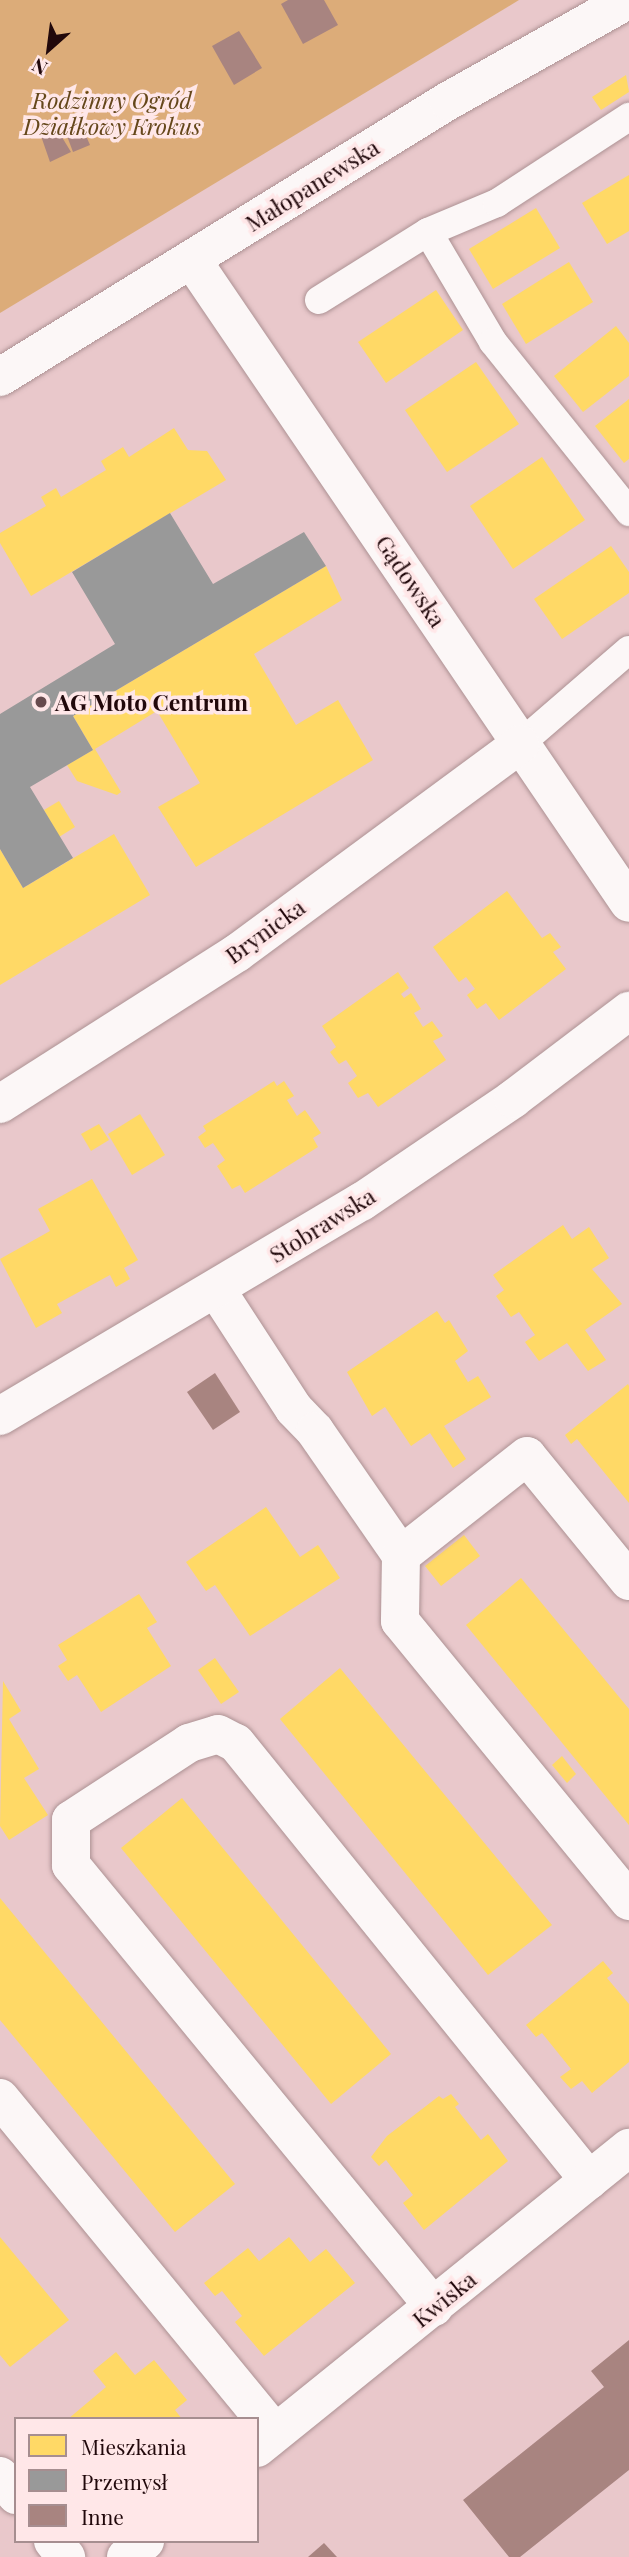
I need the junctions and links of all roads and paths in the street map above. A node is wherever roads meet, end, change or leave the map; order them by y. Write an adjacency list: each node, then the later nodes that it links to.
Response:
1 (628, 0): 4 (street, Małopanewska)
2 (629, 117): 3 (lane)
3 (428, 232): 5 (lane); 7 (lane)
4 (192, 260): 6 (street, Małopanewska); 9 (street, Gądowska)
5 (319, 300)
6 (0, 377)
7 (629, 512)
8 (629, 650): 9 (lane)
9 (520, 744): 10 (street, Gądowska); 12 (street, Brynicka)
10 (629, 903)
11 (629, 1011): 13 (street, Stobrawska)
12 (0, 1104)
13 (216, 1289): 14 (street, Stobrawska); 15 (street)
14 (0, 1416)
15 (401, 1555): 16 (street); 17 (street)
16 (629, 1581)
17 (629, 1901)
18 (0, 2098): 22 (street)
19 (629, 2148): 20 (street, Kwiska)
20 (589, 2180): 21 (street, Kwiska); 21 (street)
21 (434, 2307): 23 (street, Kwiska)
22 (247, 2417)
23 (266, 2441)
24 (0, 2476): 25 (street)
25 (14, 2493)
26 (55, 2543): 28 (street)
27 (143, 2543): 29 (street)
28 (66, 2557)
29 (127, 2557)

